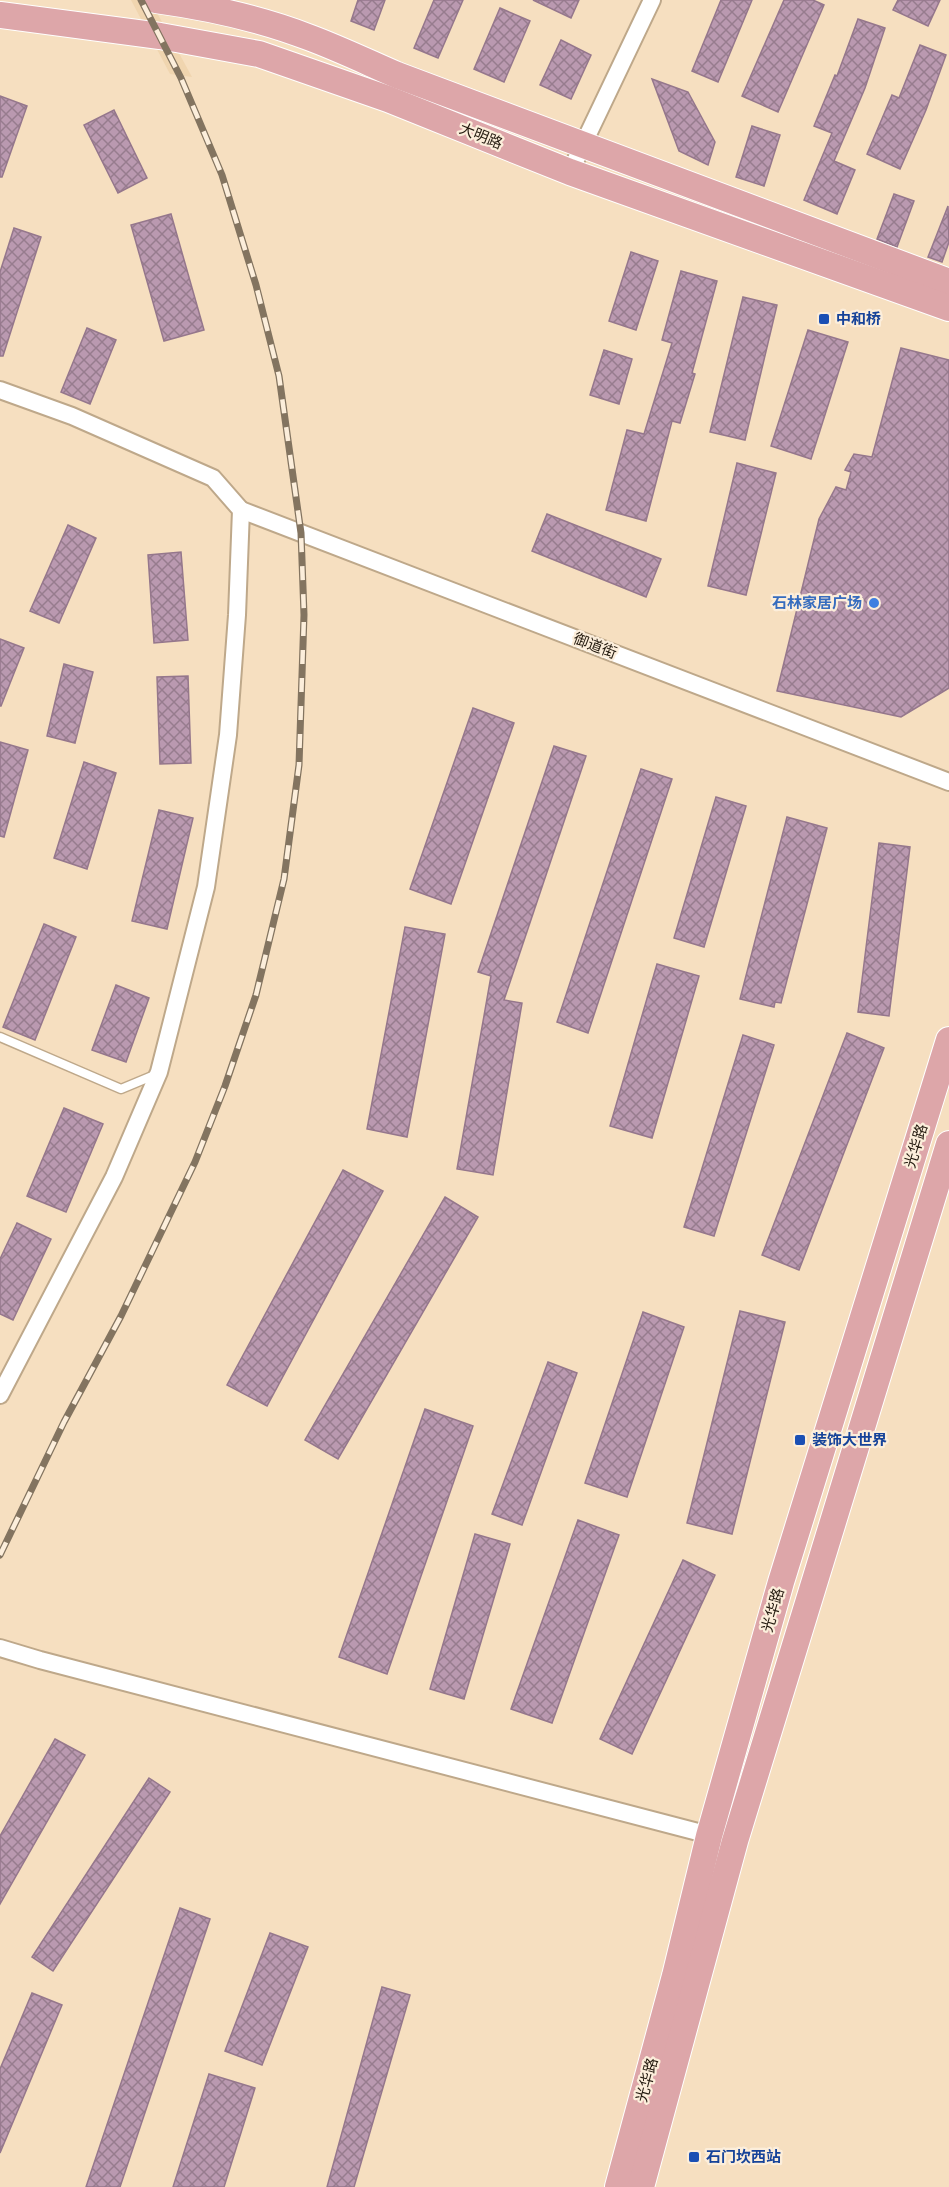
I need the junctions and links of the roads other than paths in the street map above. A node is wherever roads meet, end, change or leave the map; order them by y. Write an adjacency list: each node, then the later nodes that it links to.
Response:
1 (156, 0): 3 (main road, 大明路)
2 (652, 0): 5 (street)
3 (189, 2): 5 (main road, 大明路)
4 (0, 15): 6 (main road, 大明路)
5 (583, 146): 6 (street); 7 (main road, 大明路)
6 (570, 172): 8 (main road, 大明路)
7 (949, 282)
8 (949, 308)
9 (0, 390): 10 (street)
10 (241, 510): 11 (street, 御道街); 14 (street)
11 (949, 782)
12 (0, 1037): 14 (lane)
13 (949, 1040): 18 (main road, 光华路)
14 (159, 1072): 16 (street)
15 (949, 1144): 19 (main road, 光华路)
16 (0, 1395)
17 (0, 1648): 18 (street)
18 (709, 1836): 19 (street); 20 (main road, 光华路)
19 (735, 1841): 21 (main road, 光华路)
20 (618, 2187)
21 (641, 2187)

